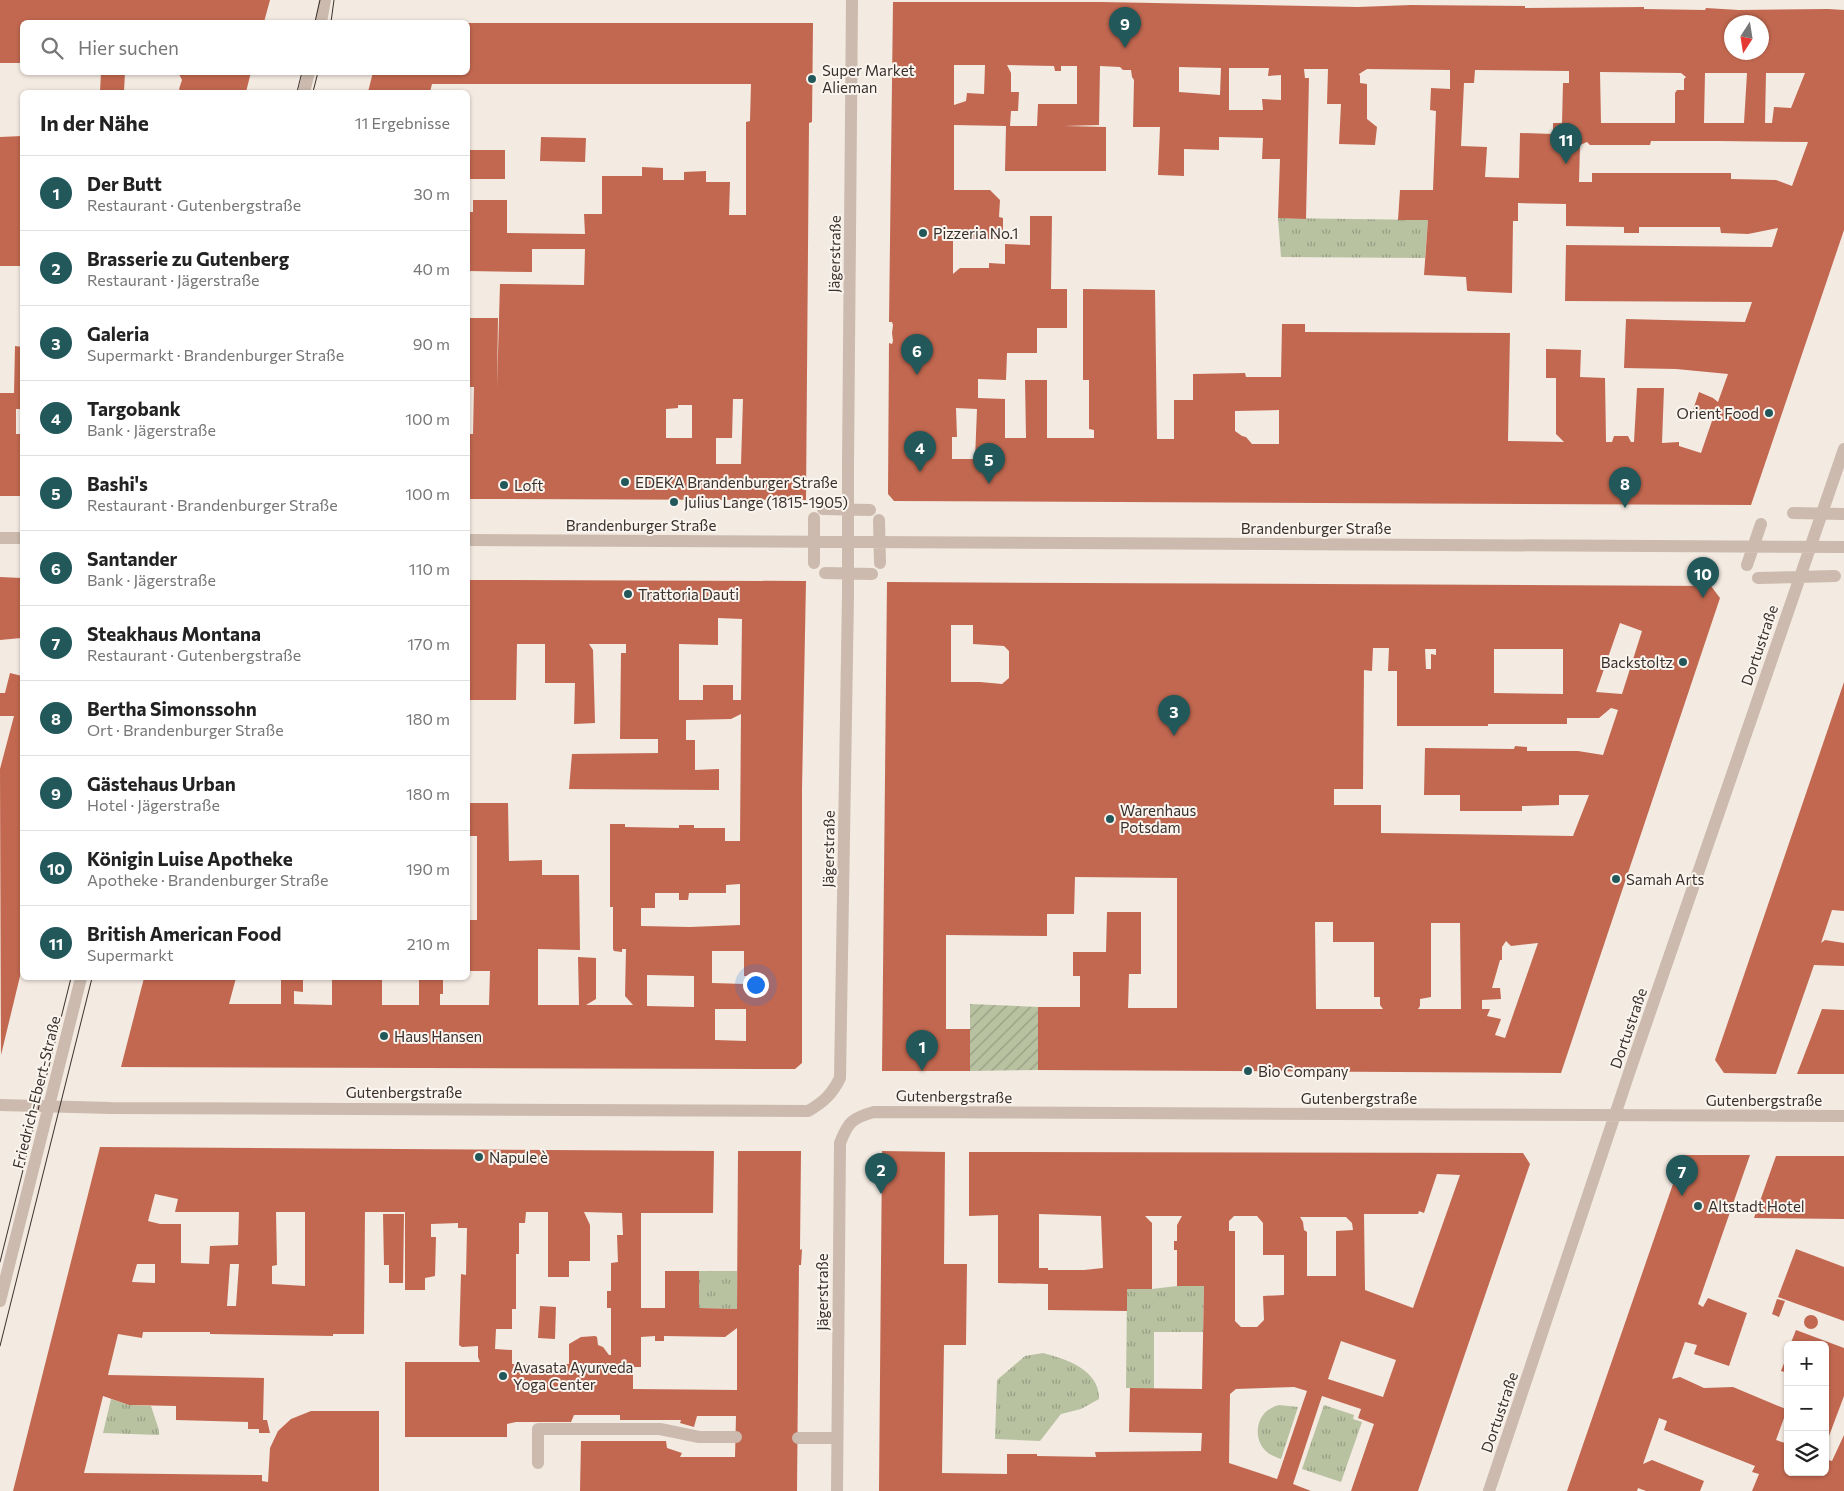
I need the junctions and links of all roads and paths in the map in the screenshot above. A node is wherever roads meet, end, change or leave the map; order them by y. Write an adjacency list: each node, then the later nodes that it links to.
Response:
1 (325, 0): 3 (street)
2 (852, 0): 7 (street, Jägerstraße)
3 (321, 20)
4 (308, 75): 5 (street)
5 (304, 90)
6 (1844, 449): 9 (street, Dortustraße)
7 (848, 509): 15 (street, Jägerstraße); 16 (street); 17 (street)
8 (1793, 513): 9 (street)
9 (1822, 513): 10 (street); 19 (street, Dortustraße)
10 (1844, 514)
11 (1761, 524): 18 (street)
12 (0, 538): 13 (street)
13 (20, 538)
14 (470, 540): 17 (street, Brandenburger Straße)
15 (848, 542): 16 (street, Brandenburger Straße); 17 (street, Brandenburger Straße); 25 (street, Jägerstraße)
16 (879, 542): 18 (street, Brandenburger Straße); 22 (street)
17 (815, 543): 21 (street)
18 (1753, 546): 19 (street, Brandenburger Straße); 23 (street)
19 (1810, 546): 20 (street, Brandenburger Straße); 28 (street, Dortustraße)
20 (1844, 547)
21 (814, 562)
22 (880, 563)
23 (1747, 565)
24 (825, 574): 25 (street)
25 (848, 574): 26 (street); 33 (street, Jägerstraße)
26 (872, 574)
27 (1835, 576): 28 (street)
28 (1800, 577): 29 (street); 35 (street, Dortustraße)
29 (1758, 578)
30 (80, 980): 32 (street, Friedrich-Ebert-Straße)
31 (0, 1105): 32 (street, Gutenbergstraße)
32 (49, 1106): 33 (street, Gutenbergstraße); 37 (street, Friedrich-Ebert-Straße)
33 (808, 1111)
34 (874, 1112): 35 (street, Gutenbergstraße); 40 (street, Jägerstraße)
35 (1615, 1116): 36 (street, Gutenbergstraße); 43 (street, Dortustraße)
36 (1844, 1116)
37 (0, 1301)
38 (736, 1437): 41 (street)
39 (798, 1438): 40 (street)
40 (838, 1438): 42 (street, Jägerstraße)
41 (538, 1463)
42 (837, 1491)
43 (1489, 1491)

